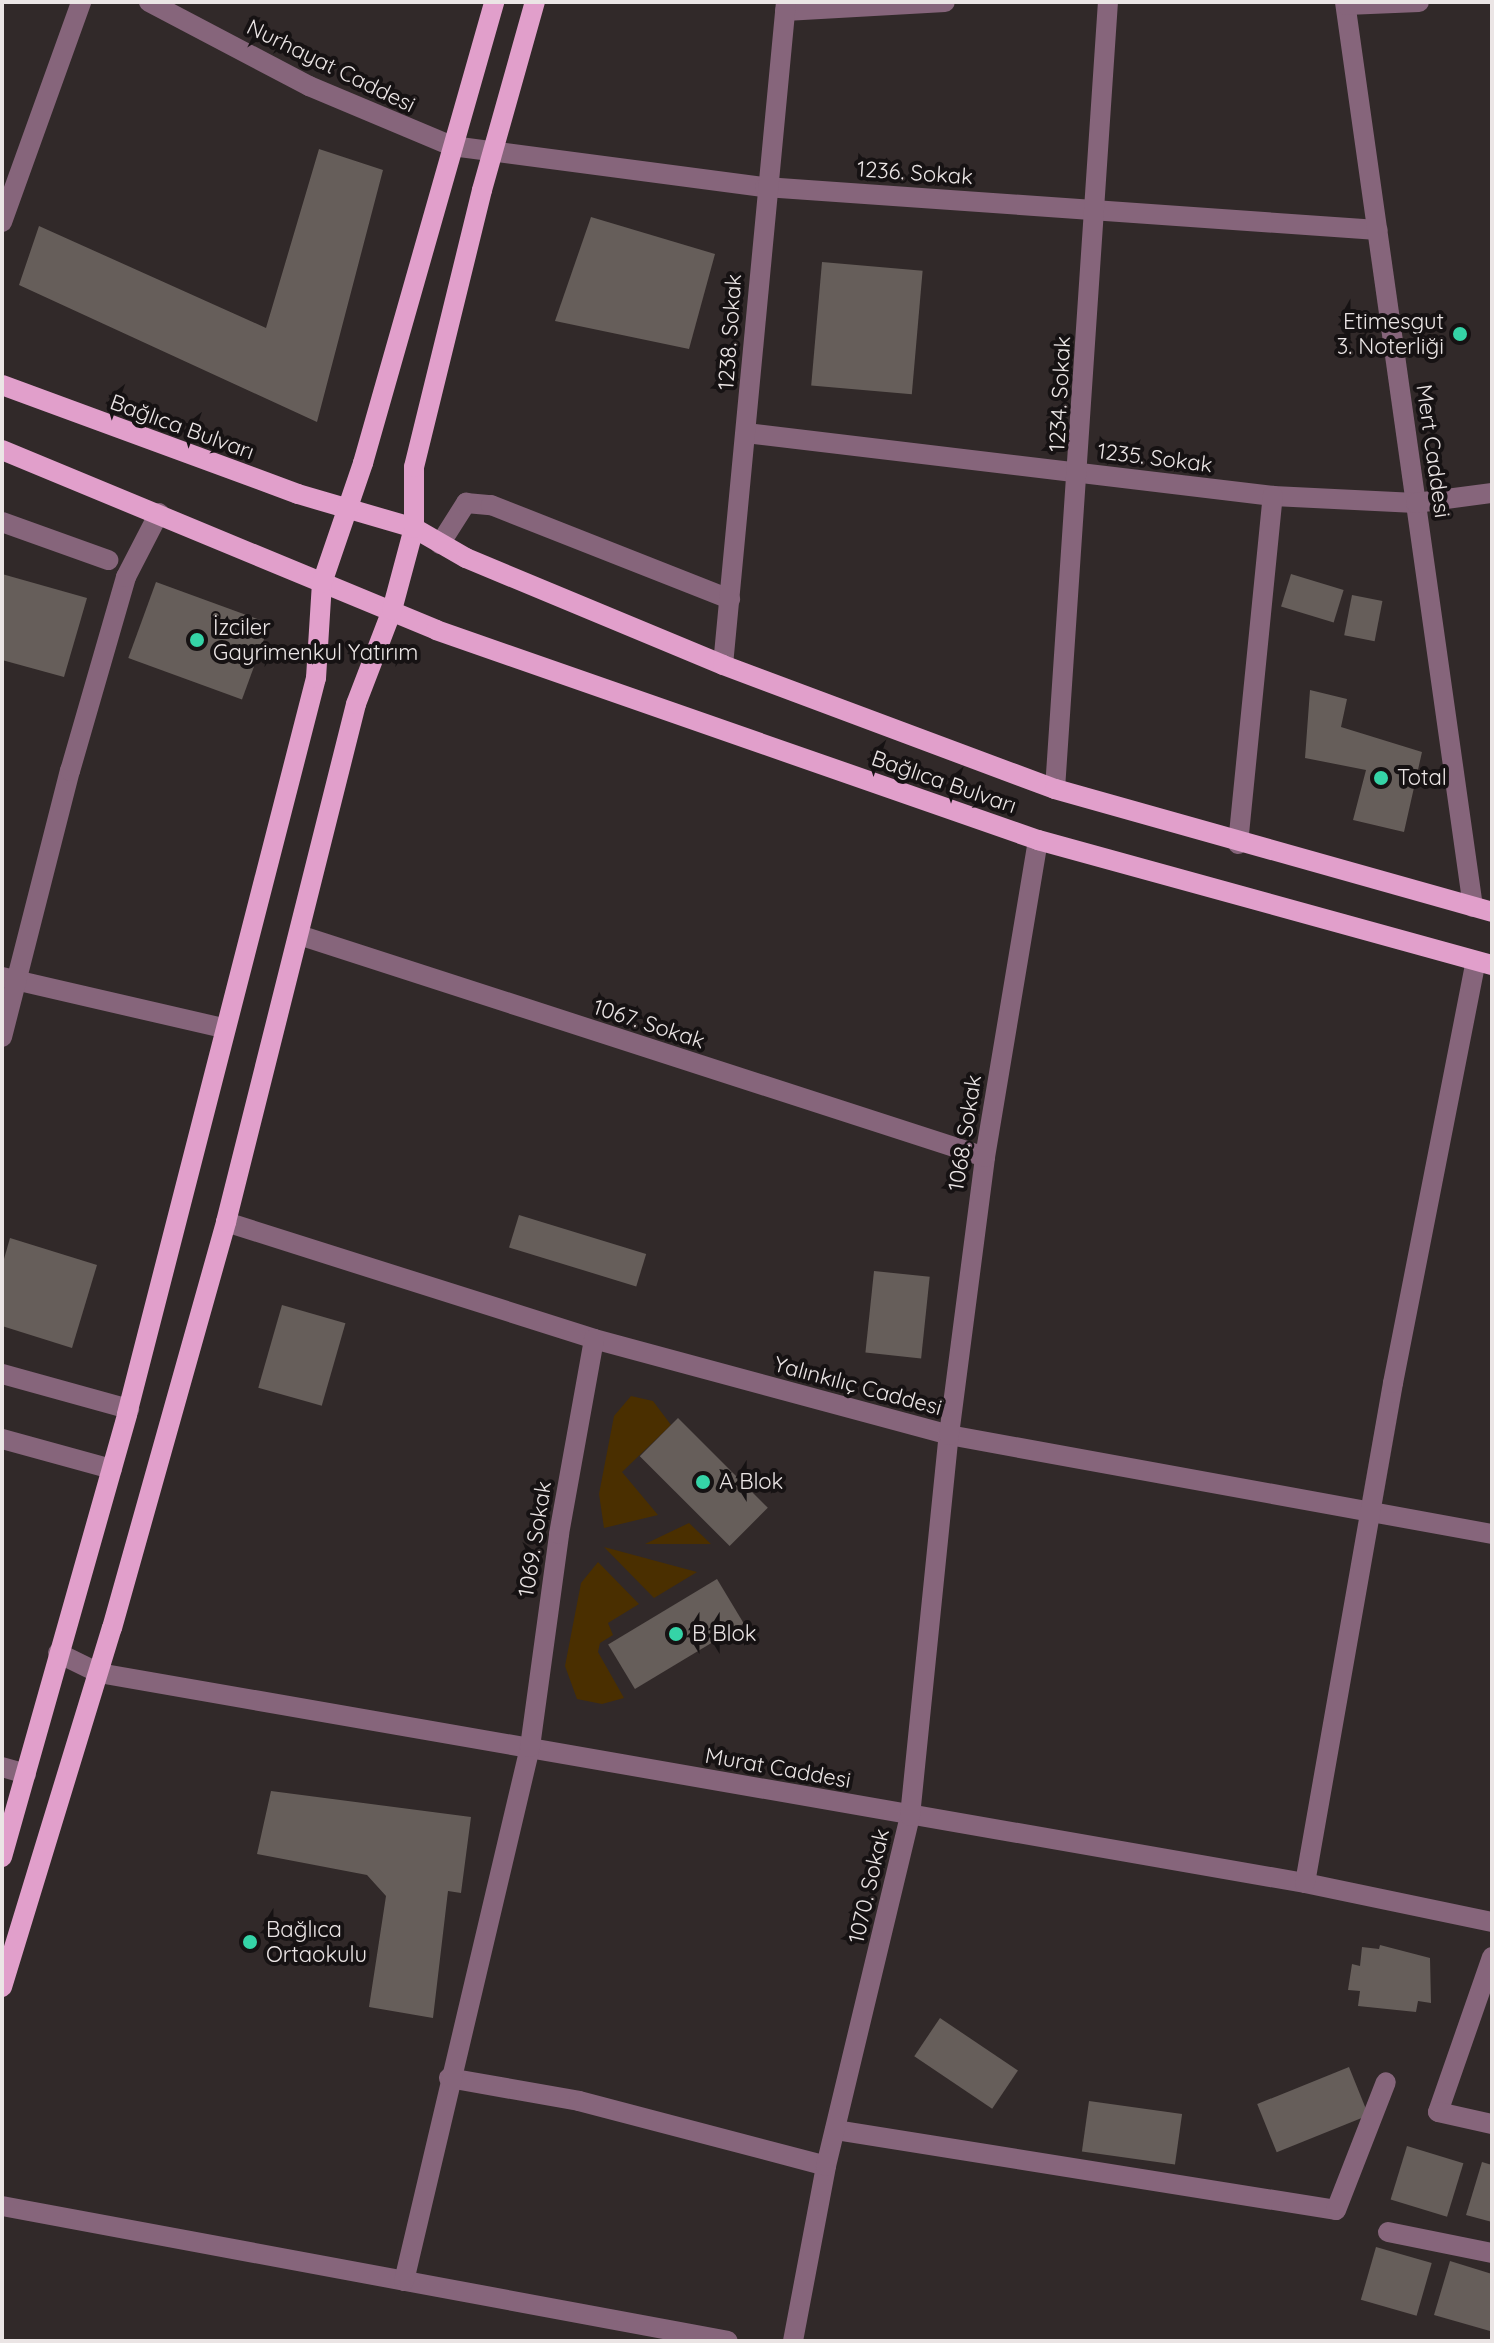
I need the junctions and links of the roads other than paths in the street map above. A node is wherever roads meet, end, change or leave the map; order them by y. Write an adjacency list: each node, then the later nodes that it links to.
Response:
1 (81, 2): 15 (street)
2 (149, 2): 10 (street, Nurhayat Caddesi)
3 (494, 2): 11 (main road)
4 (535, 2): 12 (main road)
5 (945, 2): 9 (street)
6 (1108, 2): 14 (street, 1234. Sokak)
7 (1419, 2): 8 (street)
8 (1345, 4): 16 (street, Mert Caddesi)
9 (785, 6): 13 (street, 1238. Sokak)
10 (173, 8): 11 (street, Nurhayat Caddesi)
11 (452, 146): 12 (street, 1236. Sokak); 24 (main road)
12 (492, 152): 13 (street, 1236. Sokak); 27 (main road)
13 (765, 187): 14 (street, 1236. Sokak); 18 (street, 1238. Sokak)
14 (1095, 210): 16 (street, 1236. Sokak); 20 (street, 1234. Sokak)
15 (2, 222)
16 (1377, 230): 23 (street, Mert Caddesi)
17 (2, 385): 24 (main road, Bağlıca Bulvarı)
18 (746, 433): 20 (street, 1235. Sokak); 31 (street, 1238. Sokak)
19 (2, 450): 25 (main road)
20 (1079, 473): 22 (street, 1235. Sokak); 34 (street, 1234. Sokak)
21 (1492, 493): 23 (street, 1235. Sokak)
22 (1273, 496): 23 (street, 1235. Sokak); 36 (street)
23 (1416, 503): 37 (street, Mert Caddesi)
24 (347, 507): 27 (main road, Bağlıca Bulvarı); 30 (main road)
25 (159, 513): 30 (main road); 40 (street)
26 (2, 522): 29 (street)
27 (414, 528): 28 (main road, Bağlıca Bulvarı); 32 (main road)
28 (440, 544): 31 (street); 33 (main road, Bağlıca Bulvarı)
29 (108, 560)
30 (322, 583): 32 (main road, Bağlıca Bulvarı); 41 (main road)
31 (730, 599): 33 (street, 1238. Sokak)
32 (392, 610): 35 (main road, Bağlıca Bulvarı); 38 (main road)
33 (723, 665): 34 (main road, Bağlıca Bulvarı)
34 (1055, 789): 36 (main road, Bağlıca Bulvarı)
35 (1038, 840): 39 (main road, Bağlıca Bulvarı); 43 (street, 1068. Sokak)
36 (1238, 844): 37 (main road, Bağlıca Bulvarı)
37 (1482, 909)
38 (299, 935): 43 (street, 1067. Sokak); 44 (main road)
39 (1484, 963): 51 (street)
40 (10, 979): 41 (street); 42 (street)
41 (223, 1028): 47 (main road)
42 (2, 1037)
43 (985, 1157): 48 (street, 1068. Sokak)
44 (226, 1222): 45 (street, Yalınkılıç Caddesi); 54 (main road)
45 (594, 1339): 48 (street, Yalınkılıç Caddesi); 55 (street, 1069. Sokak)
46 (2, 1374): 47 (street)
47 (129, 1409): 50 (main road)
48 (949, 1435): 51 (street, Yalınkılıç Caddesi); 58 (street, 1070. Sokak)
49 (2, 1439): 50 (street)
50 (112, 1469): 53 (main road)
51 (1370, 1512): 52 (street, Yalınkılıç Caddesi); 60 (street)
52 (1492, 1534)
53 (58, 1653): 54 (street, Murat Caddesi); 57 (main road)
54 (99, 1673): 55 (street, Murat Caddesi); 63 (main road)
55 (530, 1747): 58 (street, Murat Caddesi); 64 (street, 1069. Sokak)
56 (2, 1767): 57 (street)
57 (26, 1774): 59 (main road)
58 (910, 1816): 60 (street, Murat Caddesi); 67 (street, 1070. Sokak)
59 (2, 1857)
60 (1305, 1883): 61 (street, Murat Caddesi)
61 (1492, 1922)
62 (1492, 1957): 66 (street)
63 (2, 1987)
64 (449, 2078): 68 (street); 72 (street, 1069. Sokak)
65 (1386, 2082): 67 (street)
66 (1492, 2124)
67 (835, 2130): 68 (street, 1070. Sokak)
68 (826, 2166): 74 (street, 1070. Sokak)
69 (2, 2206): 72 (street)
70 (1388, 2232): 71 (street)
71 (1492, 2253)
72 (404, 2281): 73 (street)
73 (728, 2341)
74 (793, 2341)

